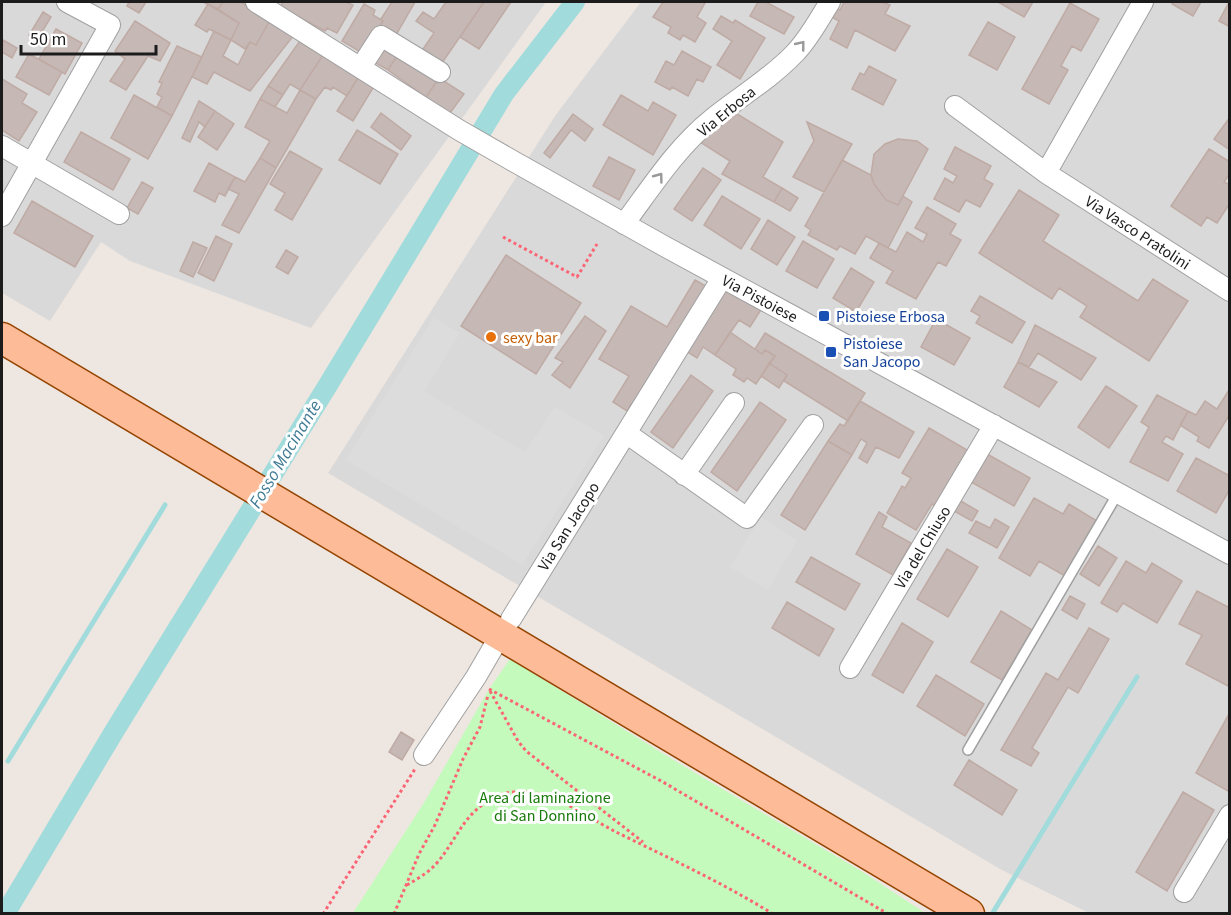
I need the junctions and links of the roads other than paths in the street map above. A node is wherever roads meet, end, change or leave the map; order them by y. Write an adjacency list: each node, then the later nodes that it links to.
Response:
1 (67, 2): 9 (street)
2 (256, 2): 5 (street, Via Pistoiese)
3 (830, 2): 13 (street, Via Erbosa, one-way to 3)
4 (1143, 2): 10 (street)
5 (361, 67): 6 (street); 13 (street, Via Pistoiese)
6 (440, 72)
7 (955, 106): 10 (street, Via Vasco Pratolini)
8 (2, 146): 9 (street)
9 (32, 164): 11 (street); 12 (street)
10 (1046, 173): 15 (street, Via Vasco Pratolini)
11 (119, 214)
12 (2, 216)
13 (624, 224): 14 (street, Via Pistoiese)
14 (722, 278): 19 (street, Via Pistoiese); 20 (street, Via San Jacopo)
15 (1230, 291)
16 (2, 338): 31 (main road)
17 (734, 403): 21 (street)
18 (813, 425): 21 (street)
19 (994, 425): 22 (street, Via Pistoiese); 26 (street, Via del Chiuso)
20 (626, 433): 21 (street); 24 (street, Via San Jacopo)
21 (684, 475)
22 (1118, 494): 23 (street, Via Pistoiese); 27 (lane)
23 (1230, 554)
24 (511, 619)
25 (494, 646): 28 (street)
26 (850, 668)
27 (968, 750)
28 (424, 755)
29 (1230, 815): 30 (street)
30 (1184, 892)
31 (961, 909)

